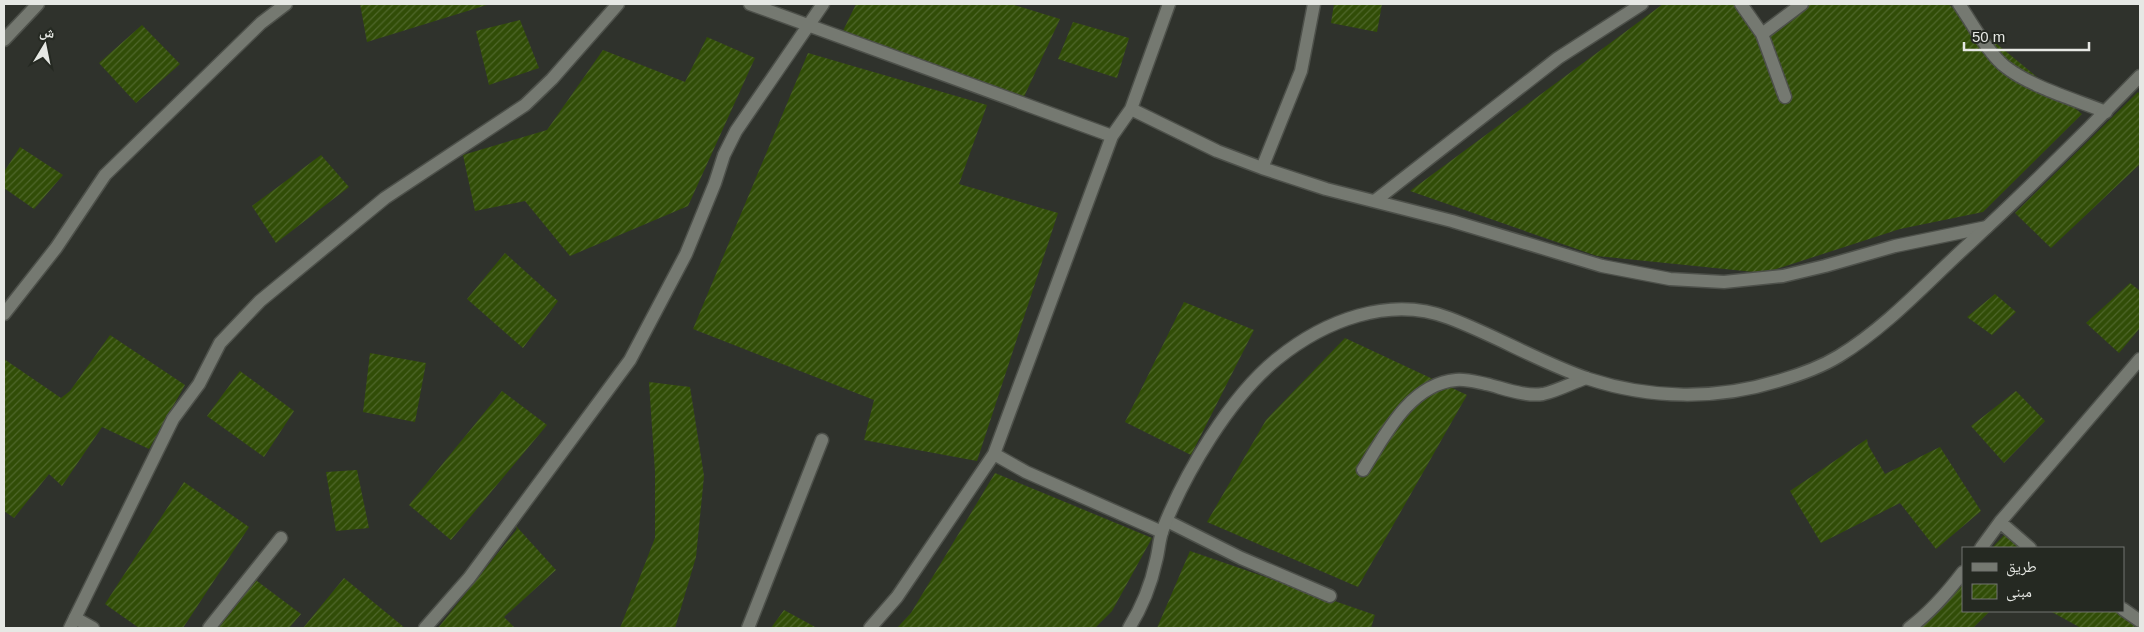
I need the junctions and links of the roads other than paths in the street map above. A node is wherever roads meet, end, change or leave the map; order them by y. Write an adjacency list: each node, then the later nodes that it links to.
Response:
1 (38, 4): 14 (street)
2 (286, 4): 23 (street)
3 (618, 4): 38 (street)
4 (750, 4): 12 (street)
5 (823, 4): 12 (street)
6 (1168, 4): 17 (street)
7 (1314, 4): 20 (street)
8 (1642, 4): 21 (street)
9 (1741, 4): 13 (street)
10 (1802, 4): 13 (street)
11 (1959, 4): 18 (street)
12 (810, 26): 19 (street); 41 (street)
13 (1762, 34): 16 (street)
14 (4, 40)
15 (2140, 76): 18 (street)
16 (1785, 97)
17 (1131, 109): 19 (street); 20 (street)
18 (2106, 112): 22 (street)
19 (1112, 136): 27 (street)
20 (1262, 168): 21 (street)
21 (1376, 200): 22 (street)
22 (1987, 227): 25 (street)
23 (4, 314)
24 (2140, 359): 29 (street)
25 (1586, 378): 28 (street); 30 (street)
26 (822, 440): 42 (street)
27 (994, 454): 30 (street); 43 (street)
28 (1363, 470)
29 (2000, 522): 32 (street); 33 (street)
30 (1164, 526): 35 (street); 44 (street)
31 (281, 538): 40 (street)
32 (1981, 547)
33 (2029, 547)
34 (1962, 573): 45 (street)
35 (1330, 596)
36 (2124, 610): 37 (street)
37 (2140, 621)
38 (72, 623): 39 (street)
39 (92, 628)
40 (209, 628)
41 (425, 628)
42 (748, 628)
43 (870, 628)
44 (1129, 628)
45 (1910, 628)

